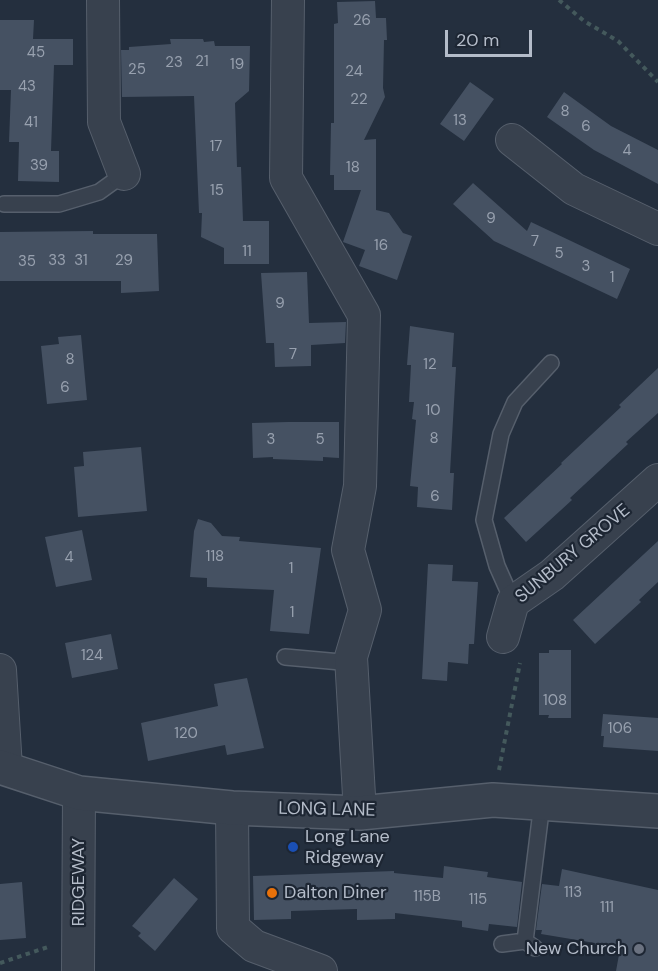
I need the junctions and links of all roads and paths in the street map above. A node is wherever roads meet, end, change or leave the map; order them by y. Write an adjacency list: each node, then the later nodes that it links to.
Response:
1 (103, 0): 6 (street)
2 (288, 0): 14 (street)
3 (559, 0): 4 (path)
4 (658, 82)
5 (512, 140): 8 (street)
6 (124, 174): 7 (lane)
7 (4, 204)
8 (658, 229)
9 (551, 363): 11 (lane)
10 (658, 480): 11 (street, SUNBURY GROVE)
11 (513, 602): 12 (street, SUNBURY GROVE)
12 (503, 637): 18 (path)
13 (285, 657): 14 (lane)
14 (352, 663): 22 (street)
15 (0, 670): 16 (street)
16 (3, 768): 17 (street, LONG LANE)
17 (79, 793): 20 (street, LONG LANE); 23 (street, RIDGEWAY)
18 (493, 800): 19 (street, LONG LANE); 22 (street, LONG LANE)
19 (542, 803): 21 (street, LONG LANE); 24 (lane)
20 (232, 808): 22 (street, LONG LANE); 27 (street)
21 (658, 810)
22 (360, 813)
23 (78, 937): 25 (path); 26 (street, RIDGEWAY)
24 (502, 944)
25 (0, 963)
26 (78, 971)
27 (321, 971)

